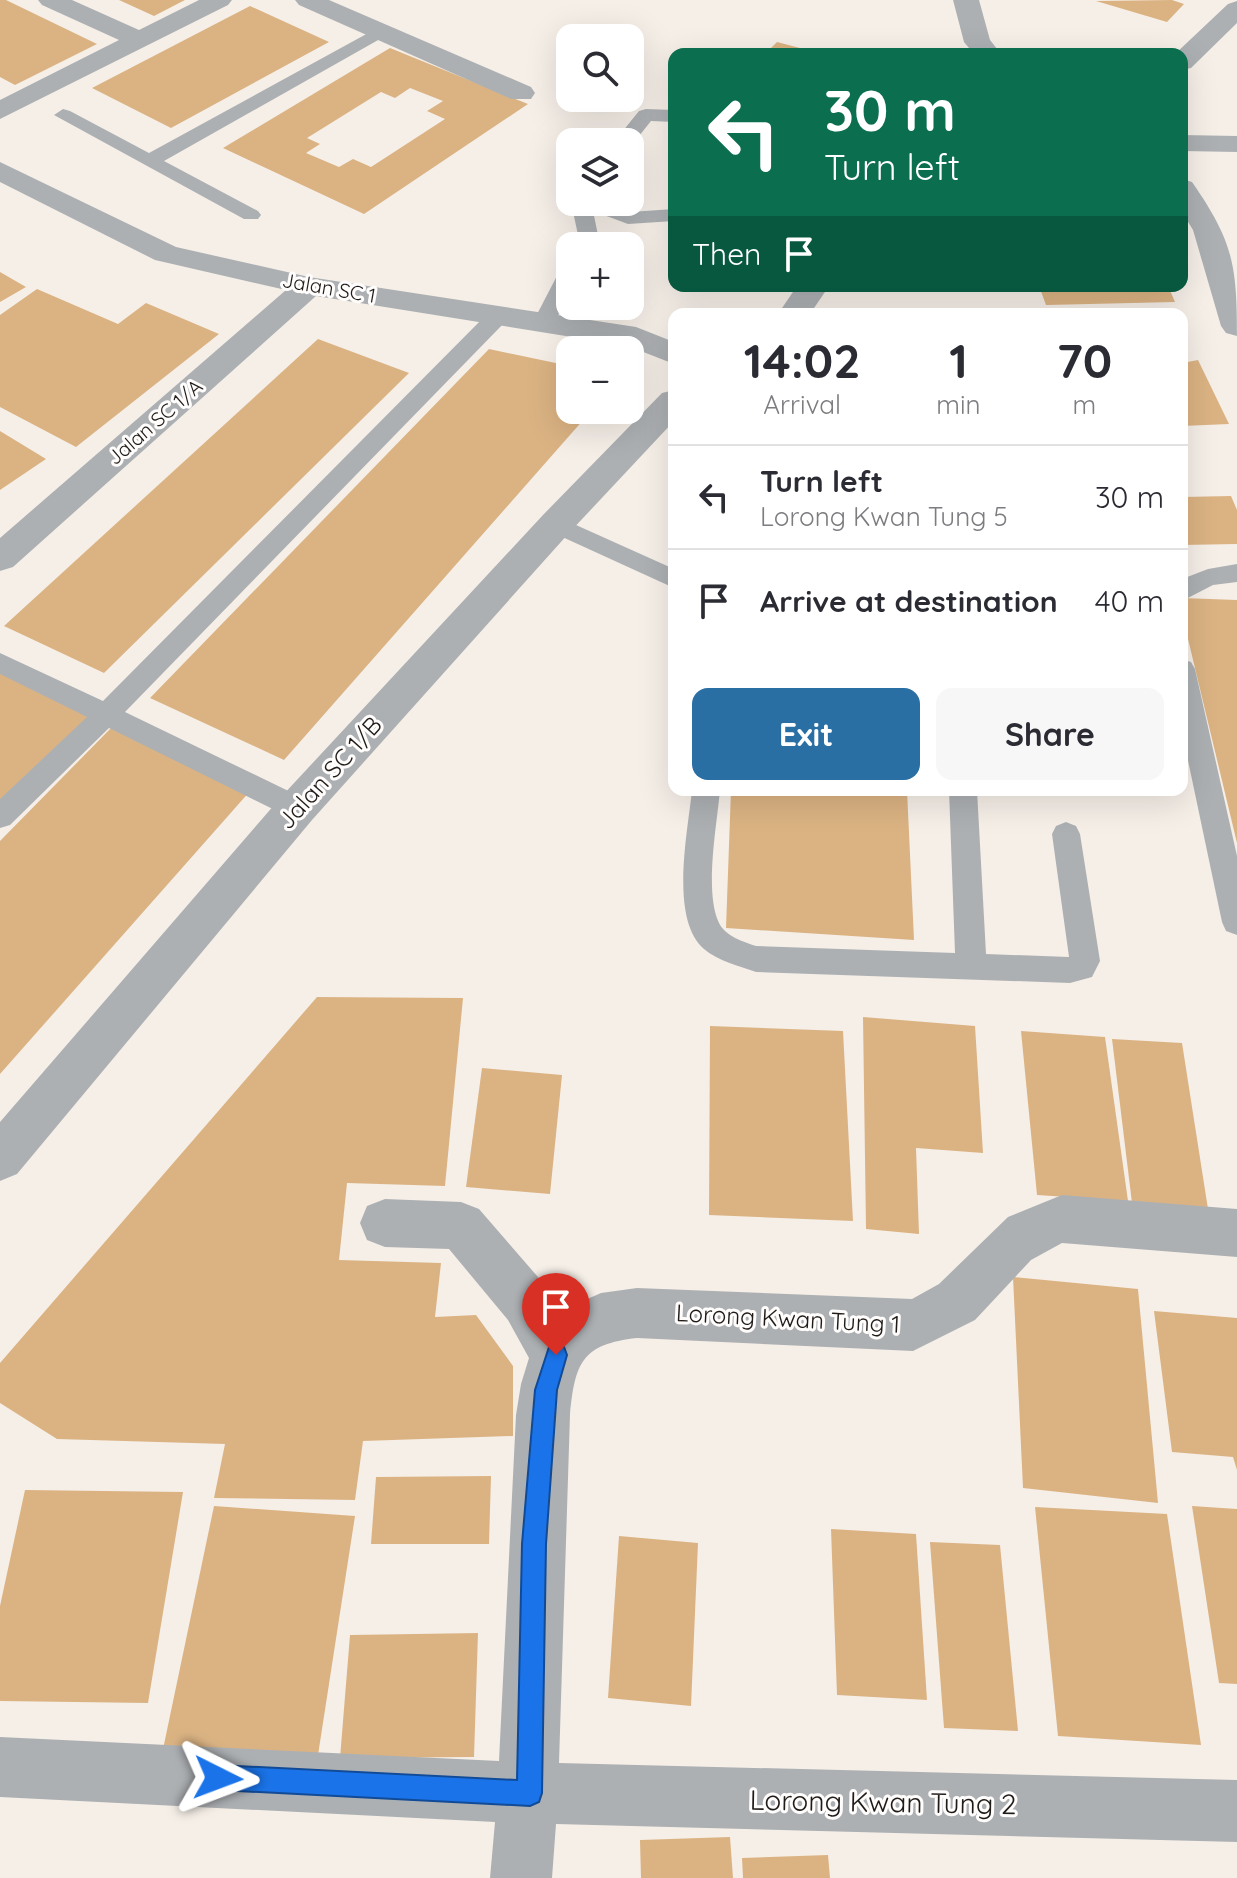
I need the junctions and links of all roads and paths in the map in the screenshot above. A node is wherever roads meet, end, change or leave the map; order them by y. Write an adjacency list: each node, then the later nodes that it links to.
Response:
1 (51, 0): 7 (street)
2 (219, 0): 7 (street)
3 (308, 0): 6 (street)
4 (966, 0): 8 (street)
5 (1234, 16): 9 (street)
6 (381, 31): 10 (street); 17 (lane)
7 (140, 40): 11 (street)
8 (982, 48)
9 (1188, 57)
10 (521, 93)
11 (0, 111)
12 (63, 115): 17 (lane)
13 (668, 116): 14 (lane)
14 (635, 128)
15 (1188, 143): 16 (street)
16 (1237, 144)
17 (149, 161): 20 (lane)
18 (0, 171): 23 (street, Jalan SC 1)
19 (1188, 198): 27 (street)
20 (251, 215)
21 (668, 215): 22 (lane)
22 (623, 216)
23 (309, 286): 25 (street, Jalan SC 1); 31 (street, Jalan SC 1/A)
24 (556, 298): 26 (lane)
25 (499, 315): 26 (street, Jalan SC 1); 37 (lane)
26 (544, 322): 28 (street, Jalan SC 1)
27 (1237, 326)
28 (668, 351)
29 (668, 407): 30 (street, Jalan SC 1/B)
30 (556, 524): 33 (lane); 40 (street, Jalan SC 1/B)
31 (0, 558)
32 (1237, 573): 34 (lane)
33 (668, 576)
34 (1188, 587)
35 (0, 663): 37 (lane)
36 (1188, 697): 43 (lane)
37 (106, 715): 40 (lane); 41 (lane)
38 (706, 796): 44 (lane)
39 (963, 796): 44 (lane)
40 (297, 808): 45 (street, Jalan SC 1/B)
41 (0, 817)
42 (1066, 834): 44 (lane)
43 (1237, 922)
44 (971, 967)
45 (0, 1158)
46 (385, 1223): 48 (street)
47 (1237, 1233): 48 (street, Lorong Kwan Tung 1)
48 (556, 1355): 50 (street)
49 (0, 1767): 50 (street, Lorong Kwan Tung 2)
50 (530, 1793): 51 (street, Lorong Kwan Tung 2); 52 (street)
51 (1237, 1811)
52 (521, 1878)

